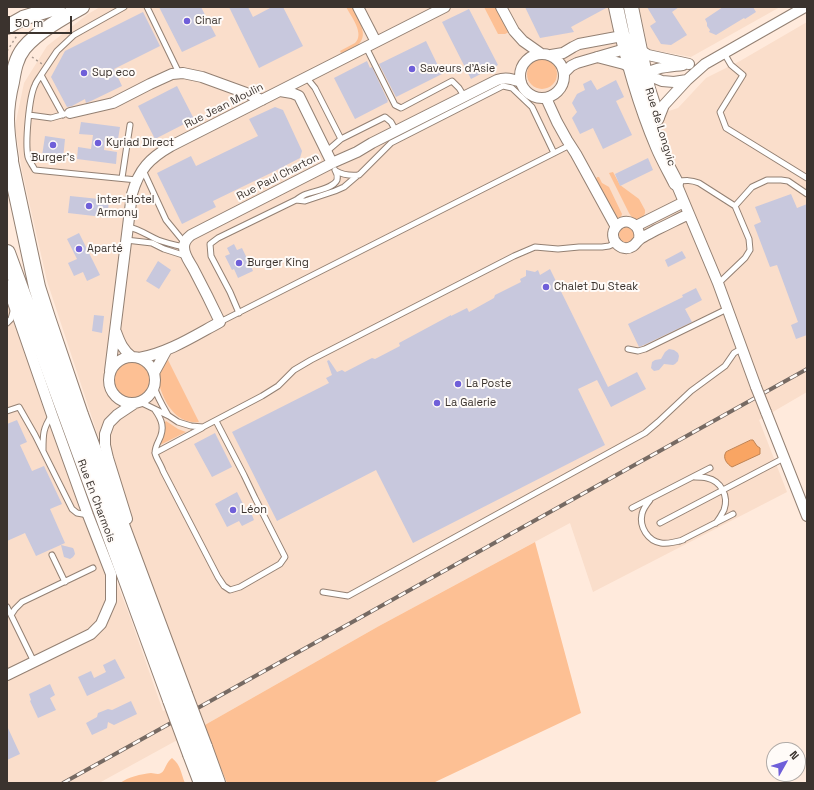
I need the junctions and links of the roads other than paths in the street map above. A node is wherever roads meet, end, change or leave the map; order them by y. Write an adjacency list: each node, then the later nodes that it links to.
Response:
1 (58, 7): 11 (street)
2 (82, 7): 44 (street)
3 (124, 7): 24 (lane)
4 (147, 7): 23 (lane)
5 (358, 7): 12 (street)
6 (445, 7): 12 (street, Rue Jean Moulin)
7 (501, 7): 16 (street)
8 (616, 7): 13 (street, Rue de Longvic)
9 (631, 7): 13 (street, Rue de Longvic)
10 (805, 7): 15 (street)
11 (7, 27)
12 (376, 42): 14 (street, Rue Jean Moulin)
13 (631, 42): 17 (street); 18 (street); 19 (street); 21 (street, Rue de Longvic); 26 (street, Rue de Longvic)
14 (366, 47): 25 (street, Rue Jean Moulin); 31 (lane)
15 (724, 52): 20 (street); 49 (lane)
16 (540, 54): 17 (street); 28 (street)
17 (551, 55): 22 (street)
18 (597, 57): 21 (street); 22 (street)
19 (689, 64): 20 (street); 26 (street)
20 (705, 64): 27 (street)
21 (630, 66): 26 (street, Rue de Longvic)
22 (564, 73): 32 (street)
23 (180, 74): 33 (street); 34 (street)
24 (41, 75): 34 (lane); 35 (lane)
25 (306, 77): 29 (street, Rue Jean Moulin); 30 (street); 39 (lane)
26 (640, 79): 27 (street); 36 (street, Rue de Longvic); 51 (street, Rue de Longvic)
27 (687, 80): 36 (street)
28 (521, 82): 31 (street, Rue Paul Charton); 32 (street)
29 (280, 91): 30 (street); 33 (street, Rue Jean Moulin)
30 (299, 96): 42 (street)
31 (464, 96): 38 (street, Rue Paul Charton)
32 (546, 98): 40 (street)
33 (262, 100): 46 (street, Rue Jean Moulin)
34 (66, 114): 35 (lane)
35 (29, 115): 48 (lane)
36 (658, 120): 51 (street, Rue de Longvic)
37 (130, 125): 48 (lane)
38 (396, 131): 39 (lane); 45 (street, Rue Paul Charton)
39 (341, 139): 42 (lane)
40 (570, 145): 43 (lane); 59 (street)
41 (7, 148): 44 (main road)
42 (326, 152): 45 (street)
43 (554, 153): 47 (lane); 69 (lane)
44 (12, 167): 104 (main road)
45 (334, 167): 47 (lane); 53 (lane); 63 (street, Rue Paul Charton)
46 (143, 170): 50 (street, Rue Jean Moulin); 63 (lane)
47 (359, 175): 53 (lane)
48 (122, 178): 50 (lane)
49 (807, 178)
50 (137, 180): 58 (street, Rue Jean Moulin)
51 (676, 183): 54 (street); 55 (lane)
52 (807, 194): 55 (lane)
53 (296, 200): 69 (lane)
54 (684, 202): 56 (street); 57 (street)
55 (735, 206): 65 (lane)
56 (689, 214): 61 (street); 65 (street)
57 (636, 226): 59 (street); 61 (street)
58 (128, 227): 60 (street, Rue Jean Moulin); 63 (lane)
59 (616, 227): 62 (street)
60 (126, 240): 63 (lane); 72 (street, Rue Jean Moulin)
61 (638, 240): 62 (street)
62 (616, 243): 85 (lane)
63 (185, 248): 70 (street)
64 (7, 253): 111 (main road)
65 (718, 283): 68 (street)
66 (7, 285): 67 (street, Rue En Charmois)
67 (14, 306): 71 (lane); 83 (street, Rue En Charmois)
68 (727, 309): 73 (lane); 74 (street)
69 (240, 313): 70 (lane)
70 (220, 322): 75 (street)
71 (7, 323)
72 (115, 330): 76 (street); 77 (street, Rue Jean Moulin)
73 (628, 349)
74 (741, 349): 89 (street, bridge); 106 (lane)
75 (166, 351): 76 (street); 78 (street)
76 (136, 358): 77 (street); 78 (street)
77 (110, 371): 80 (street)
78 (154, 373): 79 (street)
79 (154, 386): 80 (street); 84 (lane)
80 (138, 403): 81 (lane); 104 (street)
81 (154, 409): 84 (lane); 88 (lane)
82 (7, 411): 87 (lane)
83 (52, 415): 87 (lane); 96 (street, Rue En Charmois)
84 (169, 416): 86 (lane)
85 (216, 421): 86 (lane); 88 (lane)
86 (203, 428): 88 (lane)
87 (43, 451): 96 (lane)
88 (155, 453)
89 (784, 458): 92 (lane); 97 (street)
90 (710, 468): 91 (lane)
91 (691, 477): 92 (lane); 93 (lane)
92 (723, 490): 98 (lane); 99 (lane)
93 (652, 498): 94 (lane); 100 (lane)
94 (632, 508)
95 (733, 514): 99 (lane)
96 (88, 515): 109 (street, Rue En Charmois)
97 (807, 516)
98 (660, 522)
99 (716, 523): 100 (lane)
100 (683, 540): 101 (lane)
101 (673, 545)
102 (52, 555): 105 (lane)
103 (93, 568): 105 (lane)
104 (139, 574): 111 (main road)
105 (65, 582): 108 (lane)
106 (323, 592)
107 (7, 607): 108 (lane)
108 (11, 615): 109 (lane)
109 (34, 662): 110 (street, Rue En Charmois)
110 (7, 675)
111 (178, 697): 112 (main road, bridge)
112 (197, 750): 113 (main road); 114 (main road)
113 (202, 783)
114 (217, 783)

